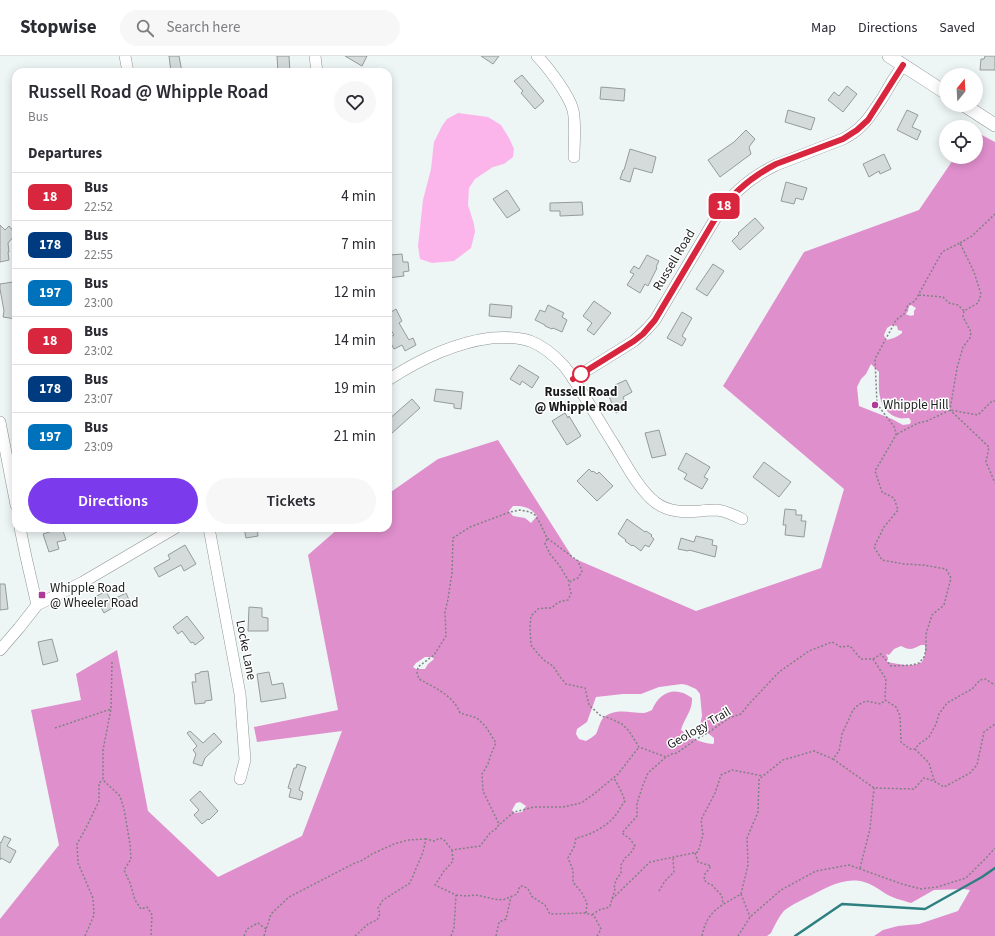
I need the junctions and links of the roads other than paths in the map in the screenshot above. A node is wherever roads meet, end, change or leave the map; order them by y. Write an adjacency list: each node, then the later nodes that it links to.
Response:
1 (125, 56): 6 (street)
2 (315, 56): 7 (street)
3 (537, 56): 11 (street)
4 (889, 56): 5 (street)
5 (903, 65): 8 (street); 13 (street, Russell Road)
6 (127, 68)
7 (317, 68)
8 (939, 88)
9 (975, 112): 10 (street)
10 (995, 126)
11 (574, 157)
12 (392, 377): 13 (street)
13 (573, 379): 16 (street)
14 (0, 422): 15 (street)
15 (12, 484)
16 (742, 519)
17 (21, 532): 20 (street)
18 (168, 532): 20 (street)
19 (210, 532): 22 (street, Locke Lane)
20 (37, 605): 21 (street)
21 (0, 650)
22 (240, 779)

